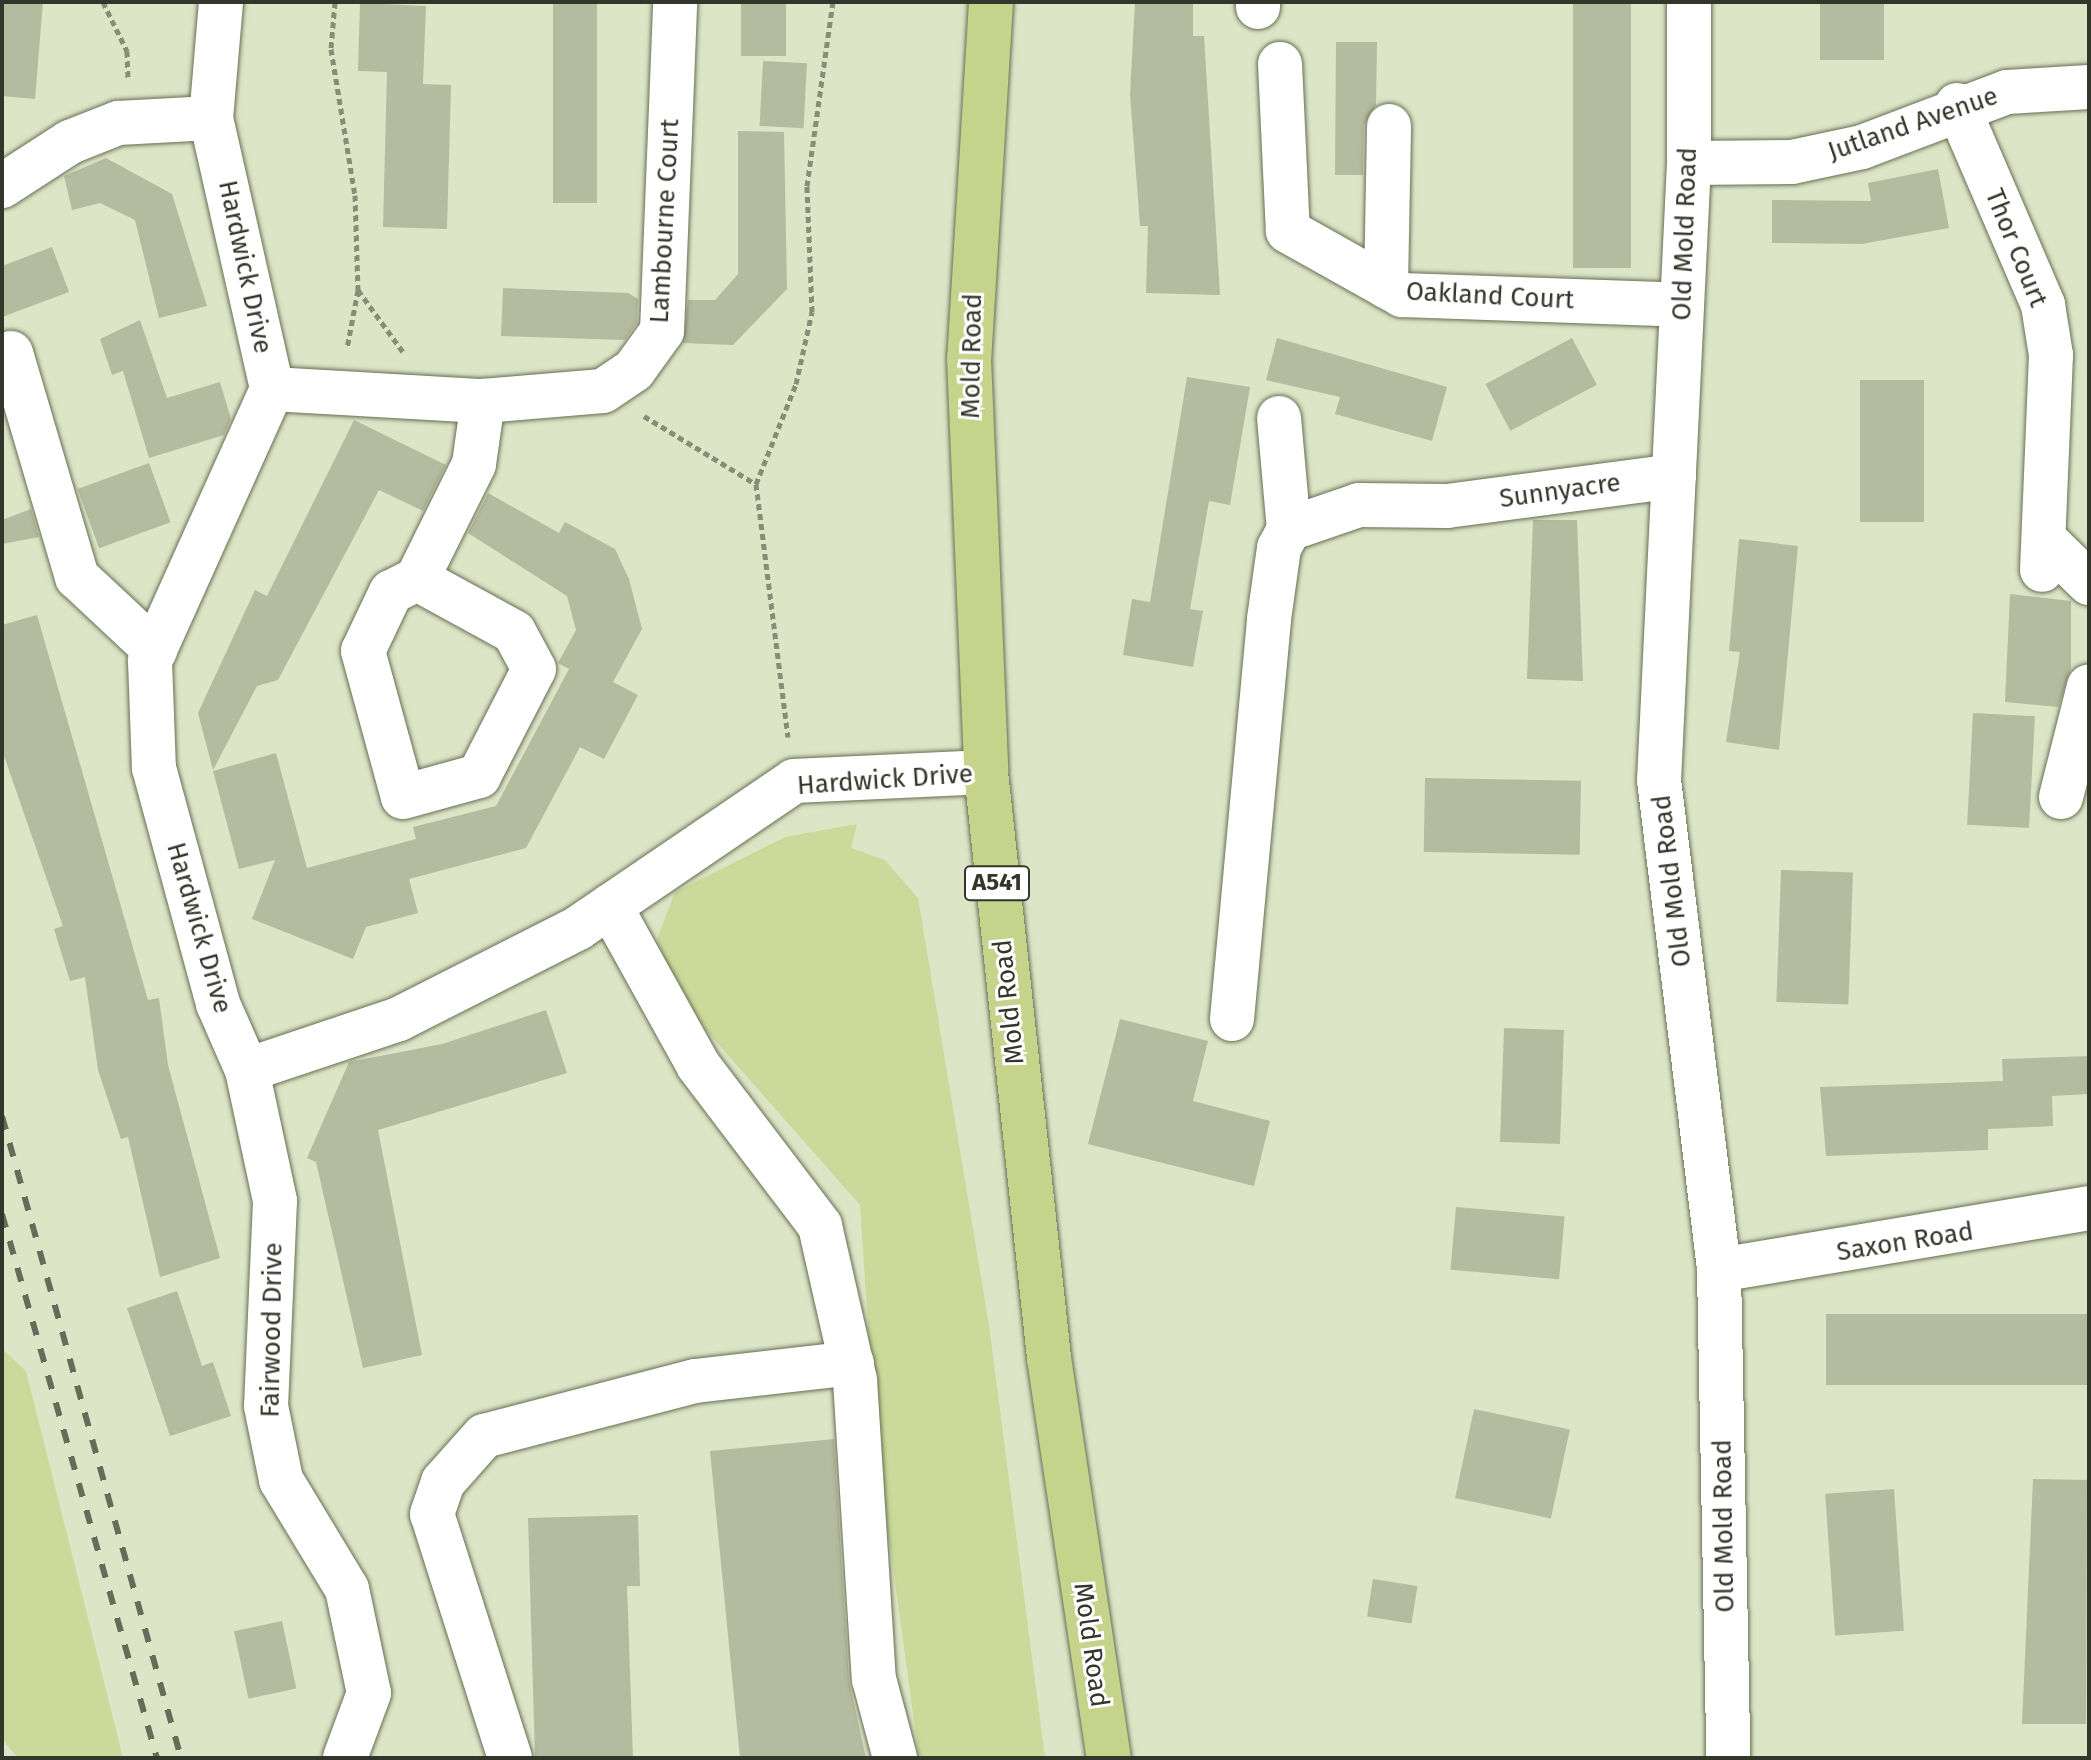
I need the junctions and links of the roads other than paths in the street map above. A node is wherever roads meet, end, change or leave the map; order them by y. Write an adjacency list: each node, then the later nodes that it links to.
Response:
1 (221, 2): 8 (street, Hardwick Drive)
2 (675, 2): 16 (street, Lambourne Court)
3 (991, 2): 24 (main road, Mold Road / A541)
4 (1689, 2): 10 (street, Old Mold Road)
5 (1280, 64): 12 (street, Oakland Court)
6 (2089, 87): 7 (street, Jutland Avenue)
7 (1957, 105): 10 (street, Jutland Avenue); 21 (street, Thor Court)
8 (211, 118): 11 (street); 15 (street, Hardwick Drive)
9 (1389, 126): 12 (street)
10 (1689, 163): 13 (street, Old Mold Road)
11 (2, 186)
12 (1386, 286): 13 (street, Oakland Court)
13 (1682, 305): 18 (street, Old Mold Road)
14 (11, 353): 22 (street)
15 (272, 389): 16 (street); 22 (street, Hardwick Drive)
16 (483, 401): 20 (street)
17 (1279, 418): 19 (street)
18 (1674, 476): 19 (street, Sunnyacre); 30 (street, Old Mold Road)
19 (1289, 529): 27 (street)
20 (417, 579): 20 (street)
21 (2089, 583)
22 (155, 650): 28 (street, Hardwick Drive)
23 (2089, 686): 25 (street)
24 (986, 772): 26 (street, Hardwick Drive); 35 (main road, Mold Road / A541)
25 (2061, 797)
26 (610, 906): 28 (street, Hardwick Drive); 31 (street)
27 (1232, 1019)
28 (247, 1070): 32 (street, Fairwood Drive)
29 (2089, 1208): 30 (street, Saxon Road)
30 (1719, 1270): 36 (street, Old Mold Road)
31 (852, 1363): 33 (street); 34 (street)
32 (345, 1758)
33 (510, 1758)
34 (895, 1758)
35 (1109, 1758)
36 (1728, 1758)

